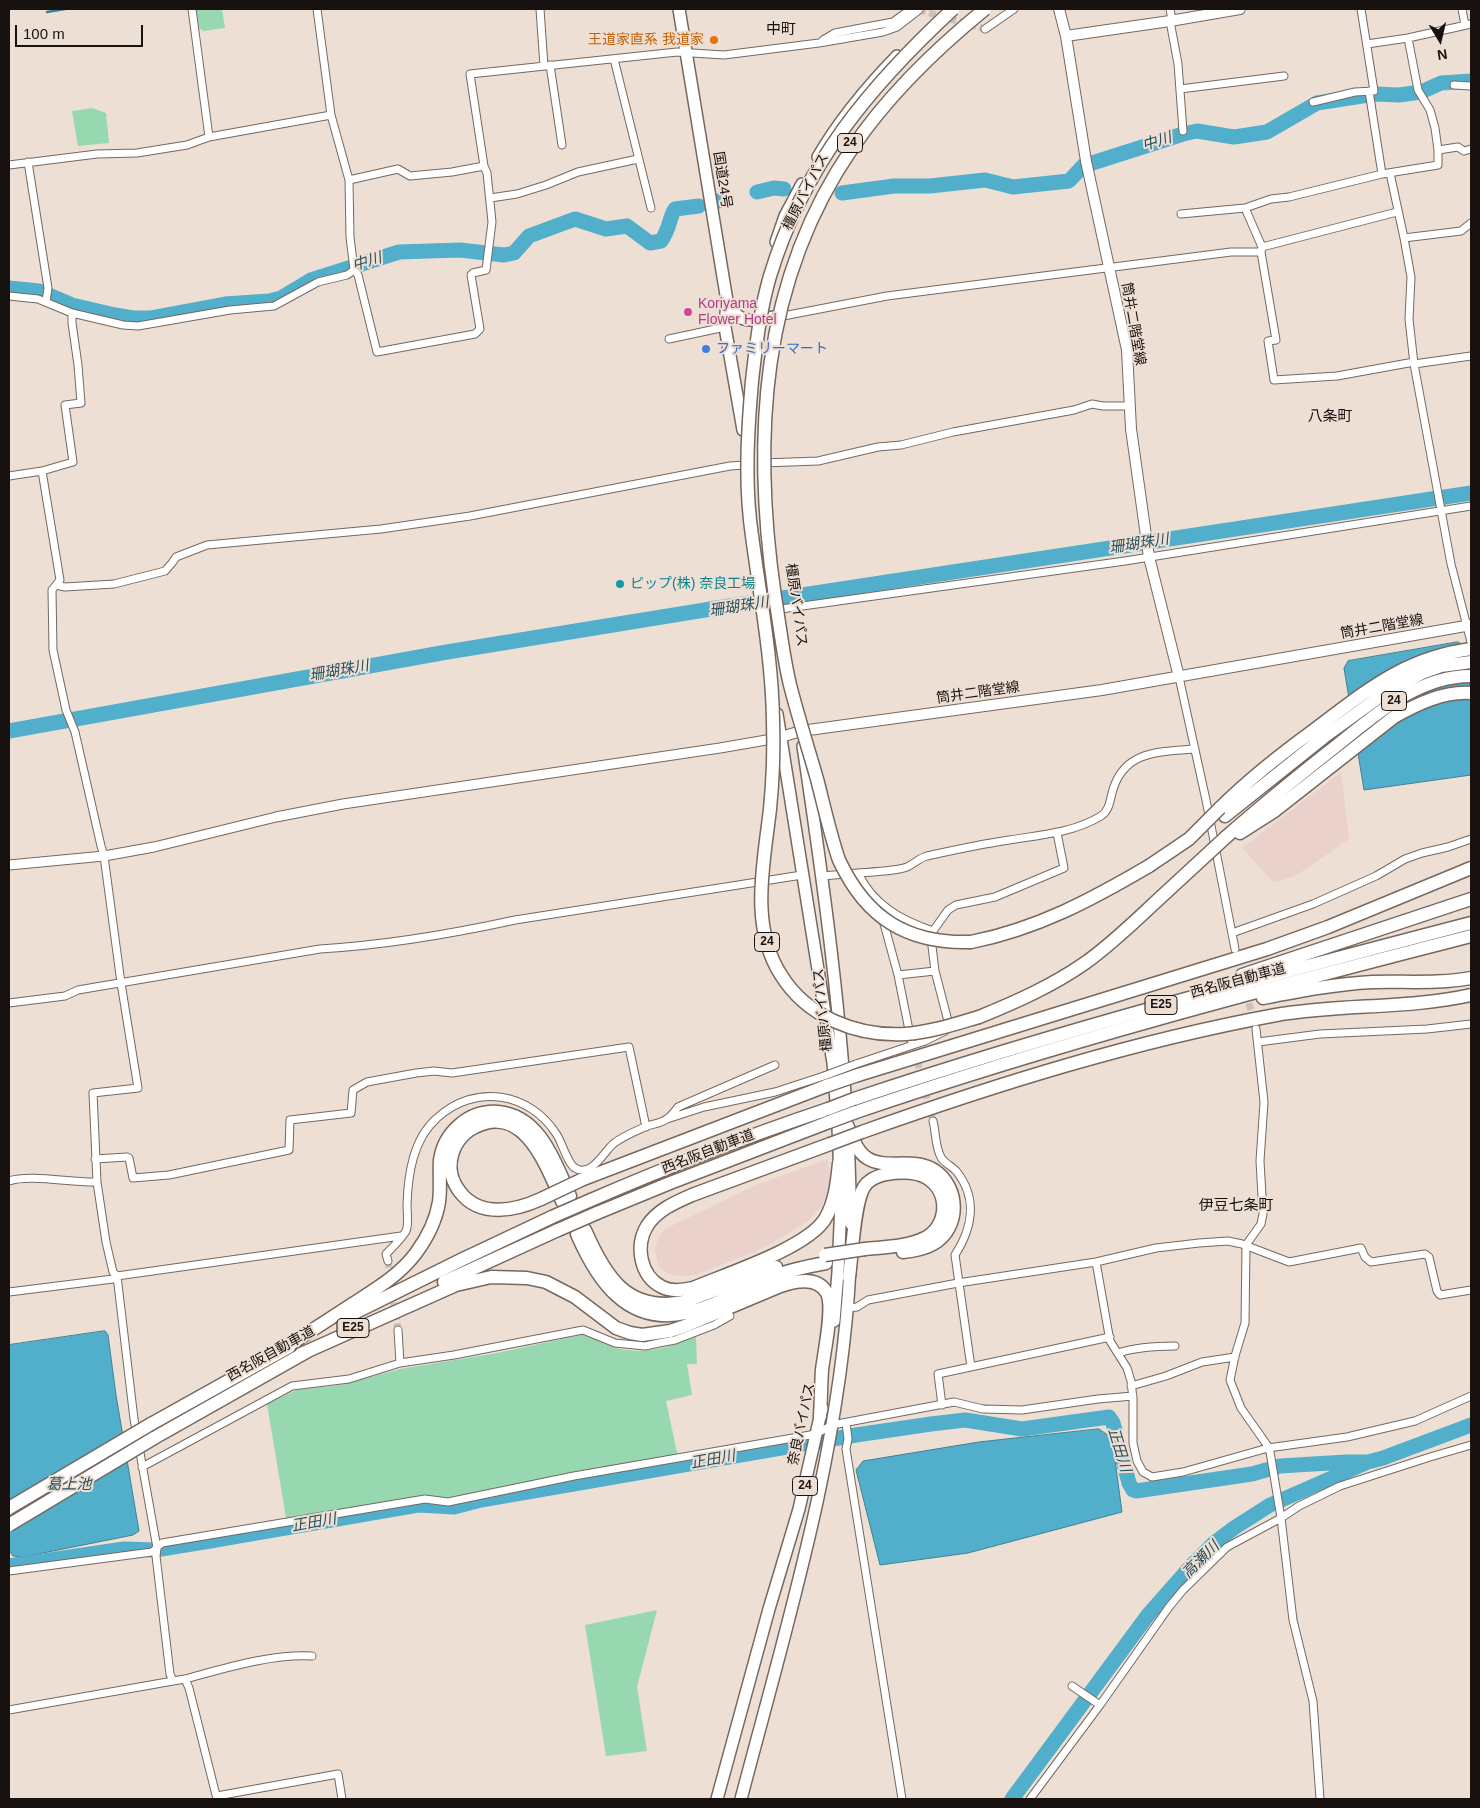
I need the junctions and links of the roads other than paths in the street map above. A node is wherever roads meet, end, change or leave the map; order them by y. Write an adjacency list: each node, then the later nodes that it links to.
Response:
1 (192, 9): 33 (street)
2 (317, 9): 31 (street)
3 (540, 9): 24 (street)
4 (679, 9): 22 (highway, 国道24号 / 24)
5 (911, 9): 20 (street)
6 (985, 9): 59 (highway, 橿原バイパス / 24); 84 (highway, bridge)
7 (1014, 9): 17 (street)
8 (1060, 9): 18 (main road, 筒井二階堂線)
9 (1170, 9): 15 (street)
10 (1240, 9): 15 (main road)
11 (1361, 9): 21 (street)
12 (1462, 9): 16 (street)
13 (919, 10): 20 (street)
14 (946, 10): 60 (highway, 橿原バイパス / 24); 89 (highway, 24, bridge)
15 (1171, 21): 18 (main road); 28 (street)
16 (1468, 24): 19 (street)
17 (985, 29)
18 (1066, 36): 52 (main road, 筒井二階堂線)
19 (1408, 38): 21 (street); 35 (street)
20 (819, 43): 22 (street)
21 (1368, 44): 29 (street)
22 (686, 54): 23 (street); 55 (highway, 国道24号 / 24)
23 (614, 59): 24 (street); 37 (street)
24 (547, 66): 34 (street); 40 (street)
25 (1284, 76): 28 (street)
26 (1454, 84): 27 (street)
27 (1471, 86)
28 (1180, 89): 32 (street)
29 (1369, 95): 30 (street); 42 (street)
30 (1313, 102)
31 (331, 115): 33 (street); 43 (street)
32 (1183, 131)
33 (209, 136): 38 (street)
34 (562, 145)
35 (1438, 150): 36 (street); 41 (street)
36 (1471, 150)
37 (638, 158): 44 (street); 45 (street)
38 (28, 162): 39 (street); 56 (street)
39 (9, 165)
40 (484, 166): 43 (street); 44 (street)
41 (1390, 173): 42 (street); 47 (street)
42 (1382, 174): 46 (street)
43 (349, 180): 53 (street)
44 (490, 198): 53 (street)
45 (651, 208)
46 (1245, 208): 48 (street); 51 (street)
47 (1398, 212): 50 (street); 51 (street)
48 (1181, 214)
49 (1471, 224): 50 (street)
50 (1404, 238): 64 (street)
51 (1262, 249): 52 (street); 64 (street)
52 (1109, 267): 59 (street); 65 (main road, 筒井二階堂線)
53 (354, 270): 57 (street)
54 (9, 296): 56 (street)
55 (727, 301): 58 (highway, 国道24号 / 24); 61 (highway, 24)
56 (46, 302): 57 (street)
57 (72, 313): 69 (street)
58 (734, 314): 60 (highway); 61 (street)
59 (773, 317): 60 (highway); 67 (highway, 橿原バイパス / 24)
60 (754, 321): 66 (highway, 橿原バイパス / 24)
61 (725, 327): 62 (street); 66 (highway, 24)
62 (669, 339)
63 (1471, 356): 64 (street)
64 (1414, 363): 72 (street)
65 (1130, 406): 67 (street); 73 (main road, 筒井二階堂線)
66 (743, 430): 68 (highway, 橿原バイパス / 24)
67 (763, 463): 75 (highway, 橿原バイパス / 24)
68 (744, 465): 74 (street); 85 (highway, 橿原バイパス / 24, bridge)
69 (42, 470): 70 (street); 74 (street)
70 (9, 476)
71 (1471, 506): 72 (street)
72 (1440, 509): 73 (street); 76 (street)
73 (1149, 556): 75 (street); 81 (main road, 筒井二階堂線)
74 (56, 585): 90 (street)
75 (781, 608): 83 (highway, 橿原バイパス / 24)
76 (1470, 625): 77 (street); 81 (main road, 筒井二階堂線)
77 (1471, 642)
78 (1471, 649): 84 (highway)
79 (1471, 662): 84 (highway)
80 (1471, 676): 89 (highway, 24)
81 (1179, 677): 83 (main road, 筒井二階堂線); 86 (street)
82 (1471, 693): 89 (highway)
83 (801, 731): 85 (main road, 筒井二階堂線); 95 (highway, 橿原バイパス / 24)
84 (1322, 731)
85 (781, 737): 90 (street); 94 (highway, 橿原バイパス / 24)
86 (1195, 749): 87 (street); 100 (street)
87 (1057, 833): 93 (street); 99 (street)
88 (1471, 838): 100 (street)
89 (1227, 839)
90 (104, 856): 91 (street); 106 (street)
91 (9, 865)
92 (1471, 868): 116 (highway)
93 (858, 873): 95 (street); 97 (street)
94 (802, 875): 106 (street); 124 (highway, 橿原バイパス / 24)
95 (822, 876): 121 (highway, 橿原バイパス / 24)
96 (1471, 900): 109 (highway)
97 (879, 902): 99 (street); 104 (street)
98 (1471, 924): 109 (highway, 西名阪自動車道 / E25)
99 (933, 931): 103 (street)
100 (1232, 933): 102 (street)
101 (1471, 936): 113 (highway, 西名阪自動車道 / E25)
102 (1235, 949)
103 (935, 971): 104 (street); 116 (street)
104 (898, 975): 112 (street)
105 (1471, 978): 113 (highway)
106 (121, 983): 108 (street); 123 (street)
107 (1471, 995): 139 (highway, bridge)
108 (9, 1003)
109 (1152, 1007): 118 (highway, 西名阪自動車道 / E25)
110 (1471, 1024): 114 (street)
111 (1256, 1029): 114 (street)
112 (911, 1040)
113 (1075, 1042): 118 (highway, 西名阪自動車道 / E25)
114 (1258, 1042): 129 (street)
115 (775, 1065): 119 (street)
116 (857, 1069): 117 (highway, bridge)
117 (825, 1081): 119 (street); 147 (highway, bridge)
118 (855, 1105): 147 (highway, 西名阪自動車道 / E25, bridge); 149 (highway, 西名阪自動車道 / E25, bridge)
119 (667, 1120): 122 (street)
120 (934, 1121): 138 (street)
121 (847, 1125): 130 (highway); 136 (highway, 橿原バイパス / 24)
122 (646, 1126): 123 (street); 128 (street)
123 (95, 1159): 126 (street)
124 (839, 1163): 131 (highway); 157 (highway, 奈良バイパス / 24)
125 (9, 1181): 126 (street)
126 (97, 1182): 135 (street)
127 (581, 1232): 139 (highway)
128 (401, 1236): 133 (street); 135 (street)
129 (1246, 1246): 134 (street); 140 (street); 150 (street)
130 (864, 1253): 132 (highway); 136 (highway)
131 (778, 1259): 132 (highway); 139 (highway); 139 (highway)
132 (826, 1259): 137 (highway)
133 (388, 1261)
134 (1096, 1262): 138 (street); 145 (street)
135 (117, 1276): 141 (street); 163 (street)
136 (850, 1277): 142 (highway, 奈良バイパス / 24)
137 (776, 1282): 139 (highway); 139 (highway); 157 (highway)
138 (958, 1283): 142 (street); 152 (street)
139 (735, 1288): 149 (highway)
140 (1471, 1290)
141 (9, 1292)
142 (847, 1308): 159 (highway, 奈良バイパス / 24)
143 (730, 1316): 151 (street)
144 (398, 1330): 151 (street)
145 (1110, 1336): 148 (street); 152 (street)
146 (1176, 1346): 148 (street)
147 (281, 1350): 164 (highway, 西名阪自動車道 / E25, bridge)
148 (1118, 1353): 153 (street)
149 (301, 1354): 166 (highway, 西名阪自動車道 / E25, bridge)
150 (1235, 1357): 153 (street); 162 (street)
151 (400, 1363): 163 (street)
152 (970, 1367): 156 (street)
153 (1131, 1386): 154 (street)
154 (1133, 1396): 156 (street); 162 (street)
155 (1471, 1396): 162 (street)
156 (942, 1404): 158 (street)
157 (820, 1416): 160 (highway, 奈良バイパス / 24)
158 (846, 1423): 159 (street); 179 (street)
159 (832, 1425): 160 (street); 178 (highway, 奈良バイパス / 24)
160 (816, 1434): 167 (street); 177 (highway, 奈良バイパス / 24)
161 (1471, 1445): 165 (street)
162 (1268, 1448): 165 (street)
163 (142, 1467): 167 (street)
164 (9, 1508)
165 (1280, 1517): 173 (street); 181 (street)
166 (9, 1525)
167 (157, 1548): 168 (street); 171 (street)
168 (9, 1571)
169 (312, 1656): 170 (street)
170 (185, 1679): 171 (street); 175 (street)
171 (173, 1681): 174 (street)
172 (1072, 1686): 173 (street)
173 (1099, 1704): 180 (street)
174 (9, 1710)
175 (217, 1798): 176 (street)
176 (342, 1799)
177 (717, 1799)
178 (741, 1799)
179 (902, 1799)
180 (1030, 1799)
181 (1320, 1799)

